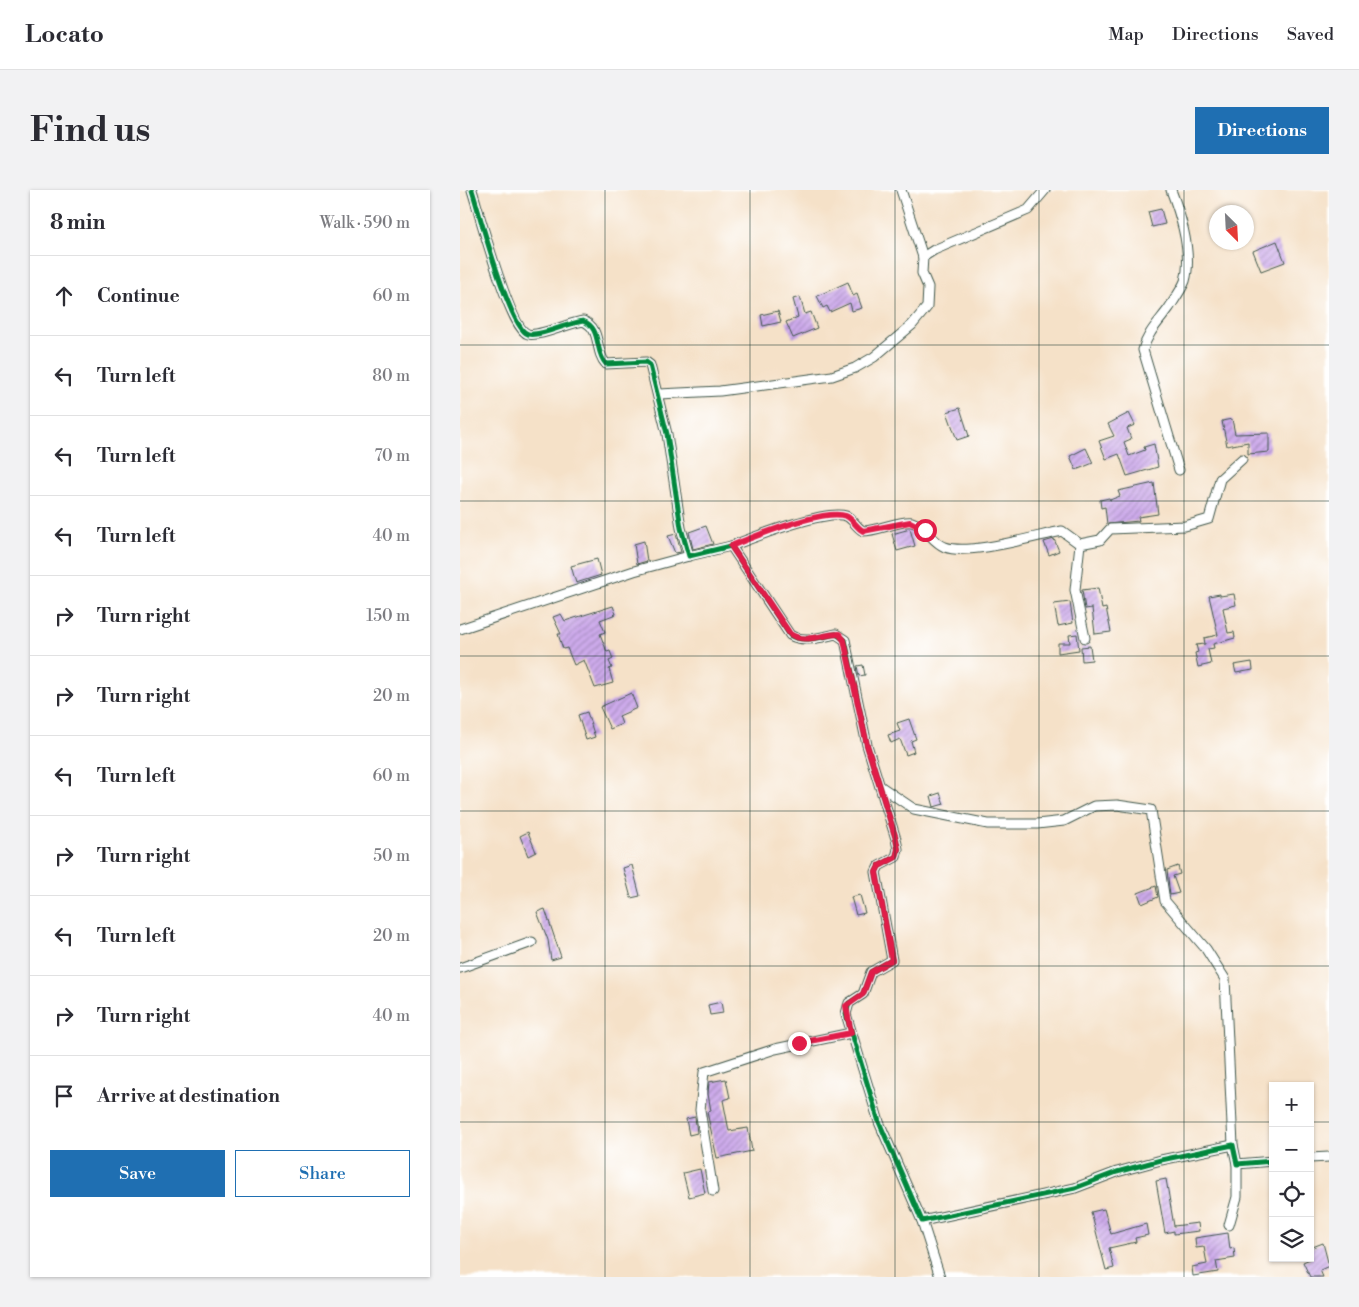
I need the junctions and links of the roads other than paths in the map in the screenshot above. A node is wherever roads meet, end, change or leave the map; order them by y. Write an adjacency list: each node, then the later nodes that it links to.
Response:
1 (472, 190): 6 (street)
2 (900, 190): 5 (street)
3 (1044, 190): 5 (street)
4 (1170, 190): 8 (street)
5 (923, 257): 6 (street)
6 (659, 394): 11 (street)
7 (1242, 459): 9 (street)
8 (1179, 470)
9 (1080, 544): 10 (street); 13 (street)
10 (731, 546): 11 (street); 14 (street)
11 (689, 556): 12 (street)
12 (460, 629)
13 (1085, 638)
14 (880, 786): 17 (street); 18 (street)
15 (532, 942): 16 (street)
16 (460, 968)
17 (851, 1033): 23 (street); 24 (street)
18 (1233, 1145): 22 (street); 24 (street)
19 (1329, 1157): 20 (street)
20 (1314, 1158)
21 (1269, 1161): 22 (street)
22 (1237, 1164): 25 (street)
23 (713, 1191)
24 (922, 1221): 26 (street)
25 (1230, 1225)
26 (940, 1277)

